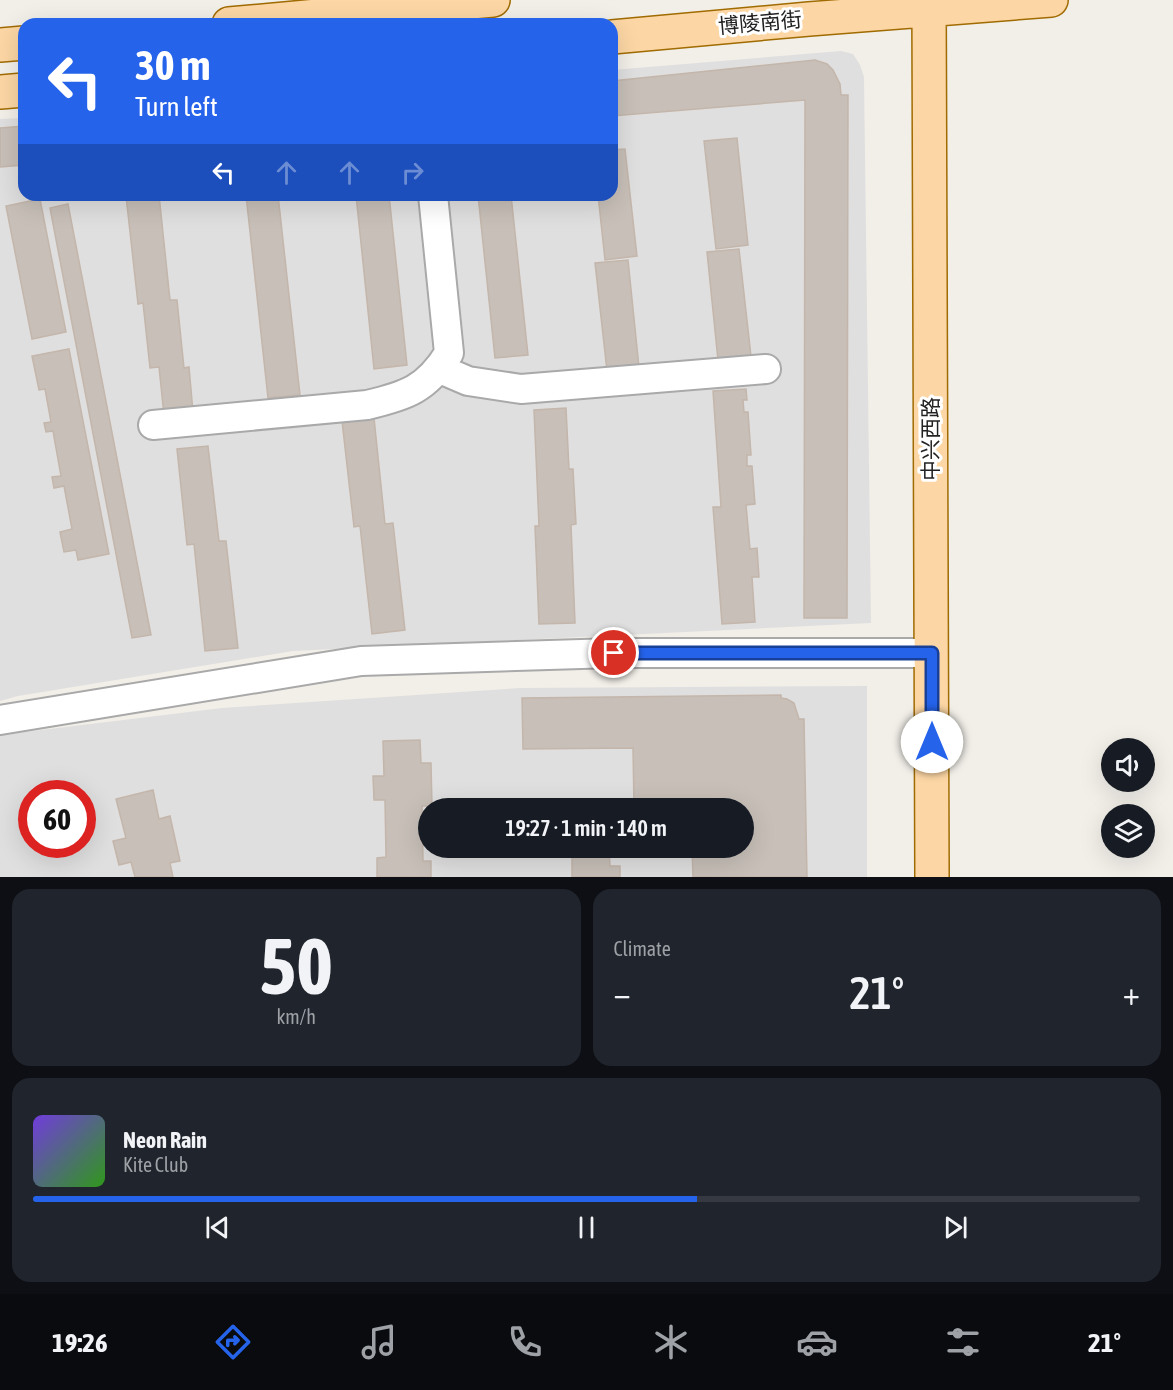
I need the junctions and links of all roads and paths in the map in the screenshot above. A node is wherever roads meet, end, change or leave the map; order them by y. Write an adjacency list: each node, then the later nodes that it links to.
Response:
1 (493, 0): 4 (main road)
2 (1051, 0): 3 (main road, 博陵南街)
3 (929, 5): 5 (main road, 博陵南街); 14 (main road, 中兴西路)
4 (295, 18)
5 (618, 35)
6 (18, 44): 7 (main road)
7 (0, 45)
8 (18, 90): 9 (main road)
9 (0, 92)
10 (435, 201): 11 (street)
11 (440, 369): 12 (street); 13 (street)
12 (766, 369)
13 (153, 425)
14 (932, 653): 15 (street); 16 (main road, 中兴西路)
15 (0, 720)
16 (932, 877)

